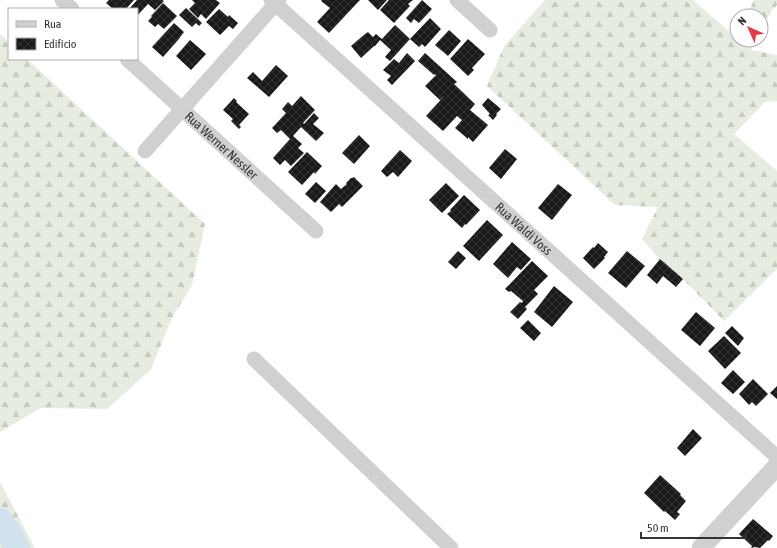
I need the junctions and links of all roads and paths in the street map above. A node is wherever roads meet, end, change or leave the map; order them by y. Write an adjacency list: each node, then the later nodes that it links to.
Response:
1 (62, 0): 4 (street)
2 (457, 0): 5 (street)
3 (275, 1): 7 (street); 11 (street, Rua Waldi Voss)
4 (71, 8)
5 (490, 30)
6 (128, 60): 7 (street, Rua Werner Nessler)
7 (182, 109): 8 (street); 9 (street, Rua Werner Nessler)
8 (145, 151)
9 (316, 231)
10 (254, 359): 13 (street)
11 (777, 457)
12 (777, 466): 14 (street)
13 (451, 548)
14 (701, 548)

